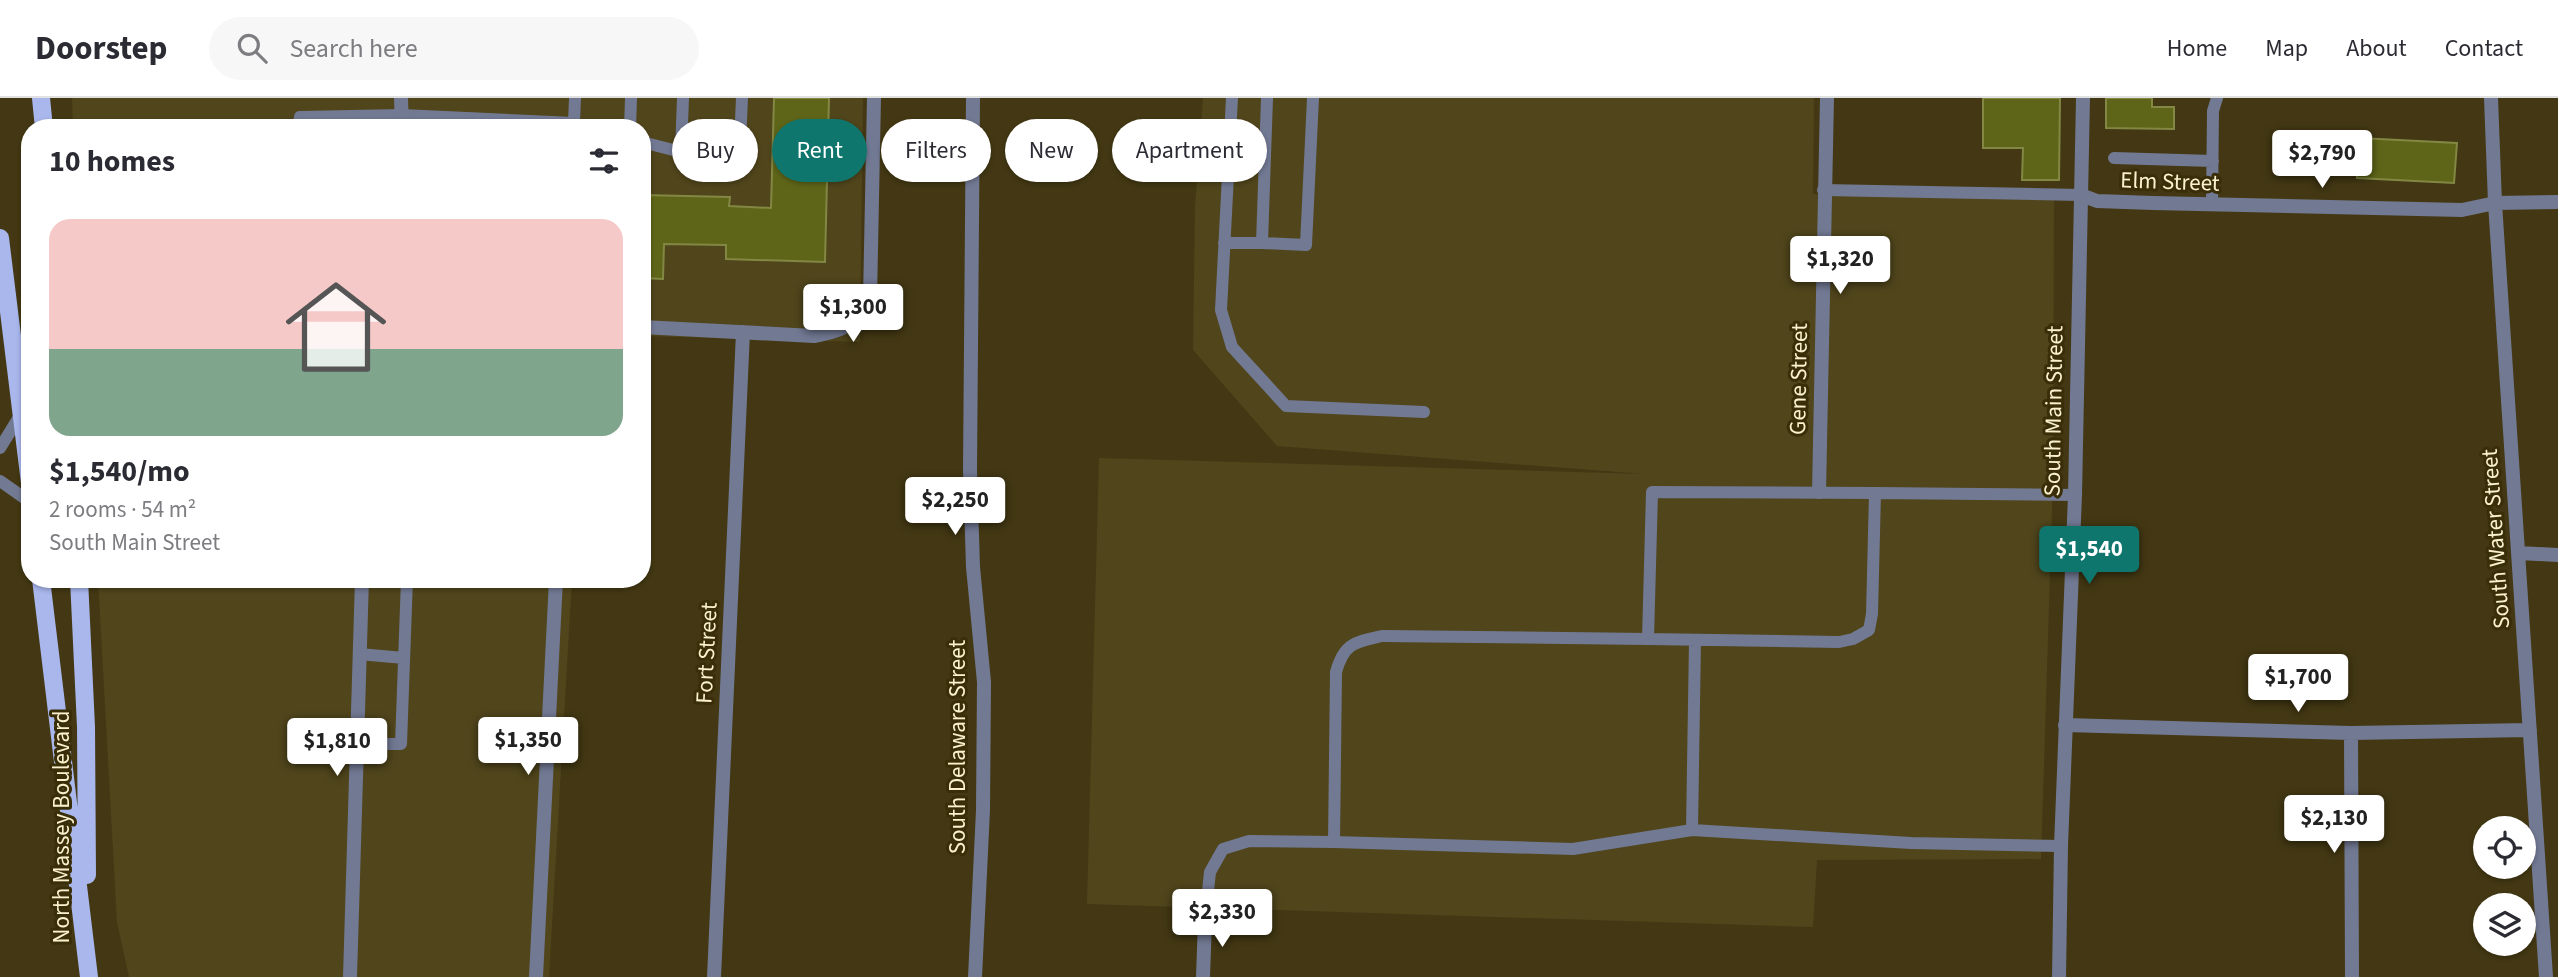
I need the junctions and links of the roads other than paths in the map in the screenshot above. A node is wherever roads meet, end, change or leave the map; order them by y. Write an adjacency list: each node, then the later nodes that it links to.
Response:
1 (401, 98): 19 (street)
2 (575, 98): 20 (lane)
3 (631, 98): 21 (lane)
4 (683, 98): 22 (lane)
5 (741, 98): 23 (lane)
6 (874, 98): 37 (street)
7 (973, 98): 70 (street, South Delaware Street)
8 (1232, 98): 34 (lane)
9 (1267, 98): 35 (lane)
10 (1313, 98): 35 (lane)
11 (1827, 98): 28 (street, Gene Street)
12 (2083, 98): 29 (street, South Main Street)
13 (2217, 98): 27 (lane)
14 (2491, 98): 31 (street, South Water Street)
15 (42, 100): 16 (main road)
16 (43, 119)
17 (300, 119): 18 (lane)
18 (351, 119)
19 (402, 119)
20 (574, 119)
21 (630, 119)
22 (682, 119)
23 (741, 119)
24 (651, 144): 25 (lane)
25 (672, 150)
26 (2114, 158): 27 (lane)
27 (2213, 161): 32 (lane)
28 (1824, 190): 29 (lane, Elm Street); 42 (street, Gene Street)
29 (2081, 195): 32 (street, Elm Street); 44 (street, South Main Street)
30 (2558, 202): 31 (street, Elm Street)
31 (2495, 203): 32 (street, Elm Street); 46 (street, South Water Street)
32 (2212, 205)
33 (0, 238): 39 (main road)
34 (1224, 243): 35 (lane); 38 (lane)
35 (1262, 243)
36 (651, 327): 37 (street)
37 (743, 332): 69 (street, Fort Street)
38 (1424, 412)
39 (21, 413): 40 (lane)
40 (0, 448)
41 (0, 481): 45 (lane)
42 (1819, 492): 43 (lane); 53 (lane)
43 (1875, 493): 44 (lane); 54 (lane)
44 (2075, 495): 57 (street, South Main Street)
45 (21, 496)
46 (2519, 553): 47 (street); 58 (street, South Water Street)
47 (2558, 555)
48 (42, 588): 65 (main road, North Massey Boulevard)
49 (79, 588): 65 (main road, North Massey Boulevard)
50 (362, 588): 55 (street)
51 (407, 588): 56 (lane)
52 (556, 588): 68 (street)
53 (1648, 639): 54 (lane); 62 (lane)
54 (1695, 640): 61 (lane)
55 (359, 654): 56 (lane); 60 (street)
56 (404, 657): 60 (lane)
57 (2065, 725): 59 (street); 63 (street, South Main Street)
58 (2530, 730): 59 (street); 74 (street, South Water Street)
59 (2351, 733): 73 (street)
60 (356, 744): 67 (street)
61 (1692, 830): 62 (lane); 63 (lane)
62 (1334, 842): 64 (lane)
63 (2061, 846): 72 (street, South Main Street)
64 (1205, 920): 71 (street)
65 (87, 955): 66 (main road)
66 (89, 977)
67 (350, 977)
68 (536, 977)
69 (714, 977)
70 (975, 977)
71 (1203, 977)
72 (2059, 977)
73 (2352, 977)
74 (2546, 977)

